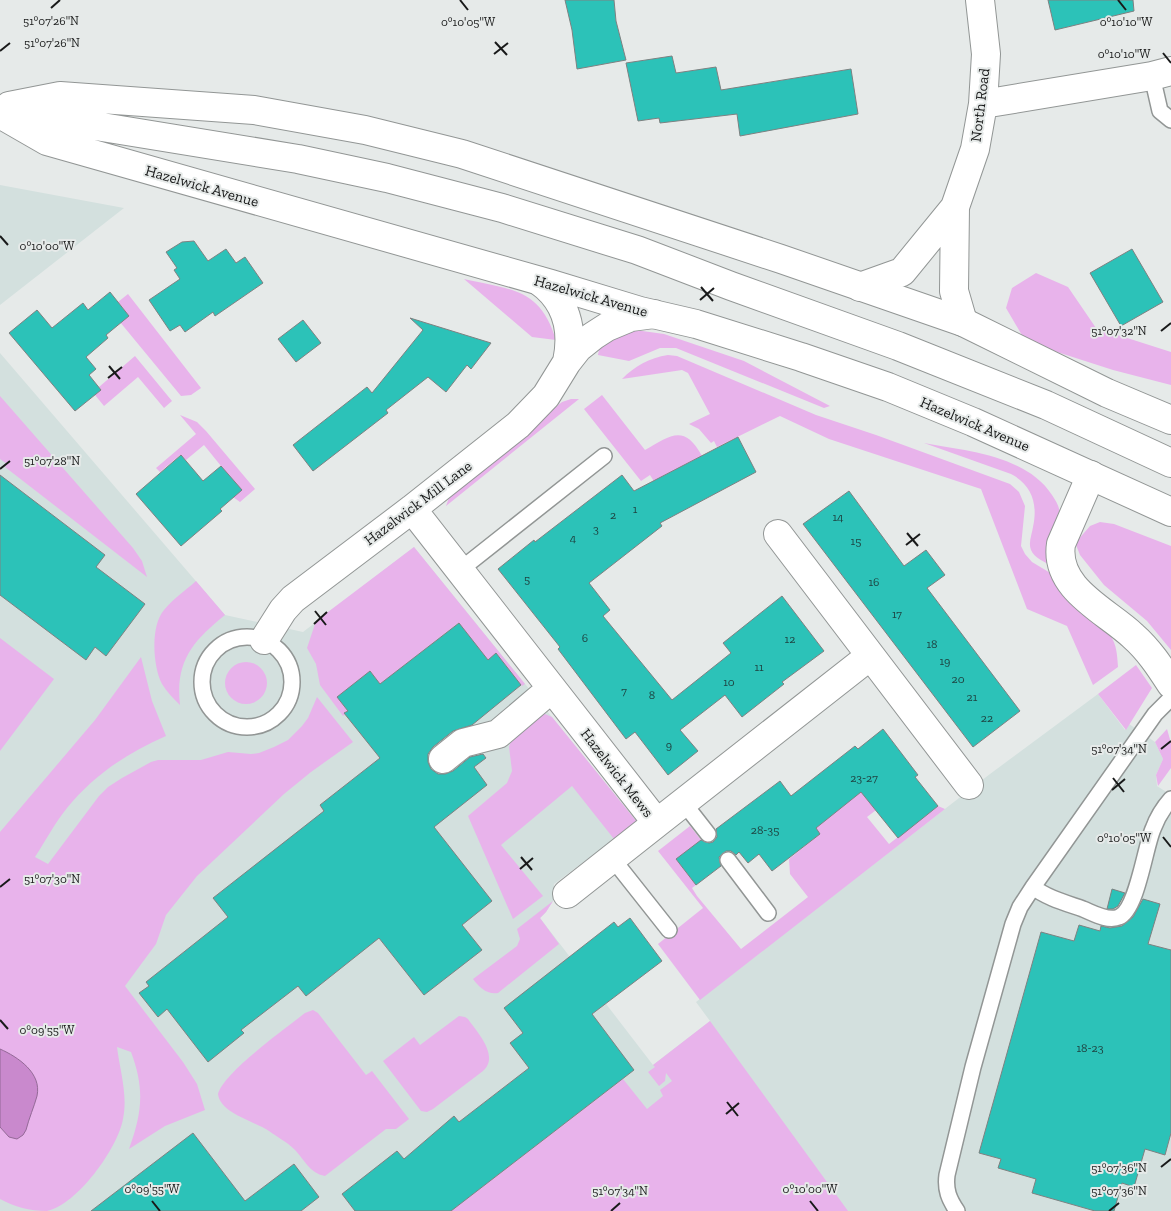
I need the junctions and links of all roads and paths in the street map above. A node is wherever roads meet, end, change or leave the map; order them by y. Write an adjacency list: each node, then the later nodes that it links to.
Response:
1 (980, 0): 3 (street, North Road)
2 (1161, 74): 3 (street); 5 (lane)
3 (983, 104): 6 (street, North Road)
4 (0, 111): 7 (street, Hazelwick Avenue); 8 (street); 14 (street)
5 (1171, 120)
6 (955, 207): 8 (street, North Road); 10 (street, North Road)
7 (539, 281): 9 (street, Hazelwick Avenue); 11 (street, Hazelwick Mill Lane)
8 (860, 287): 10 (street)
9 (654, 314): 11 (street, Hazelwick Mill Lane); 15 (street, Hazelwick Avenue)
10 (963, 322): 12 (street)
11 (567, 362): 16 (street, Hazelwick Mill Lane)
12 (1171, 420)
13 (604, 456): 19 (lane)
14 (1171, 463)
15 (1091, 475): 17 (street, Hazelwick Avenue); 22 (street)
16 (412, 509): 19 (street, Hazelwick Mews); 20 (street, Hazelwick Mill Lane)
17 (1171, 512)
18 (778, 534): 21 (street)
19 (460, 570): 23 (street, Hazelwick Mews)
20 (264, 640): 20 (lane)
21 (870, 656): 26 (street); 28 (street, Hazelwick Mews)
22 (1171, 684)
23 (551, 689): 25 (street); 29 (street, Hazelwick Mews)
24 (1171, 698): 33 (lane)
25 (442, 759)
26 (970, 785)
27 (1171, 799): 33 (lane)
28 (684, 802): 29 (street, Hazelwick Mews); 30 (lane)
29 (657, 823): 31 (street)
30 (708, 834)
31 (612, 858): 34 (street); 36 (lane)
32 (728, 860): 35 (lane)
33 (1033, 888): 37 (lane)
34 (566, 894)
35 (768, 913)
36 (669, 930)
37 (957, 1211)

